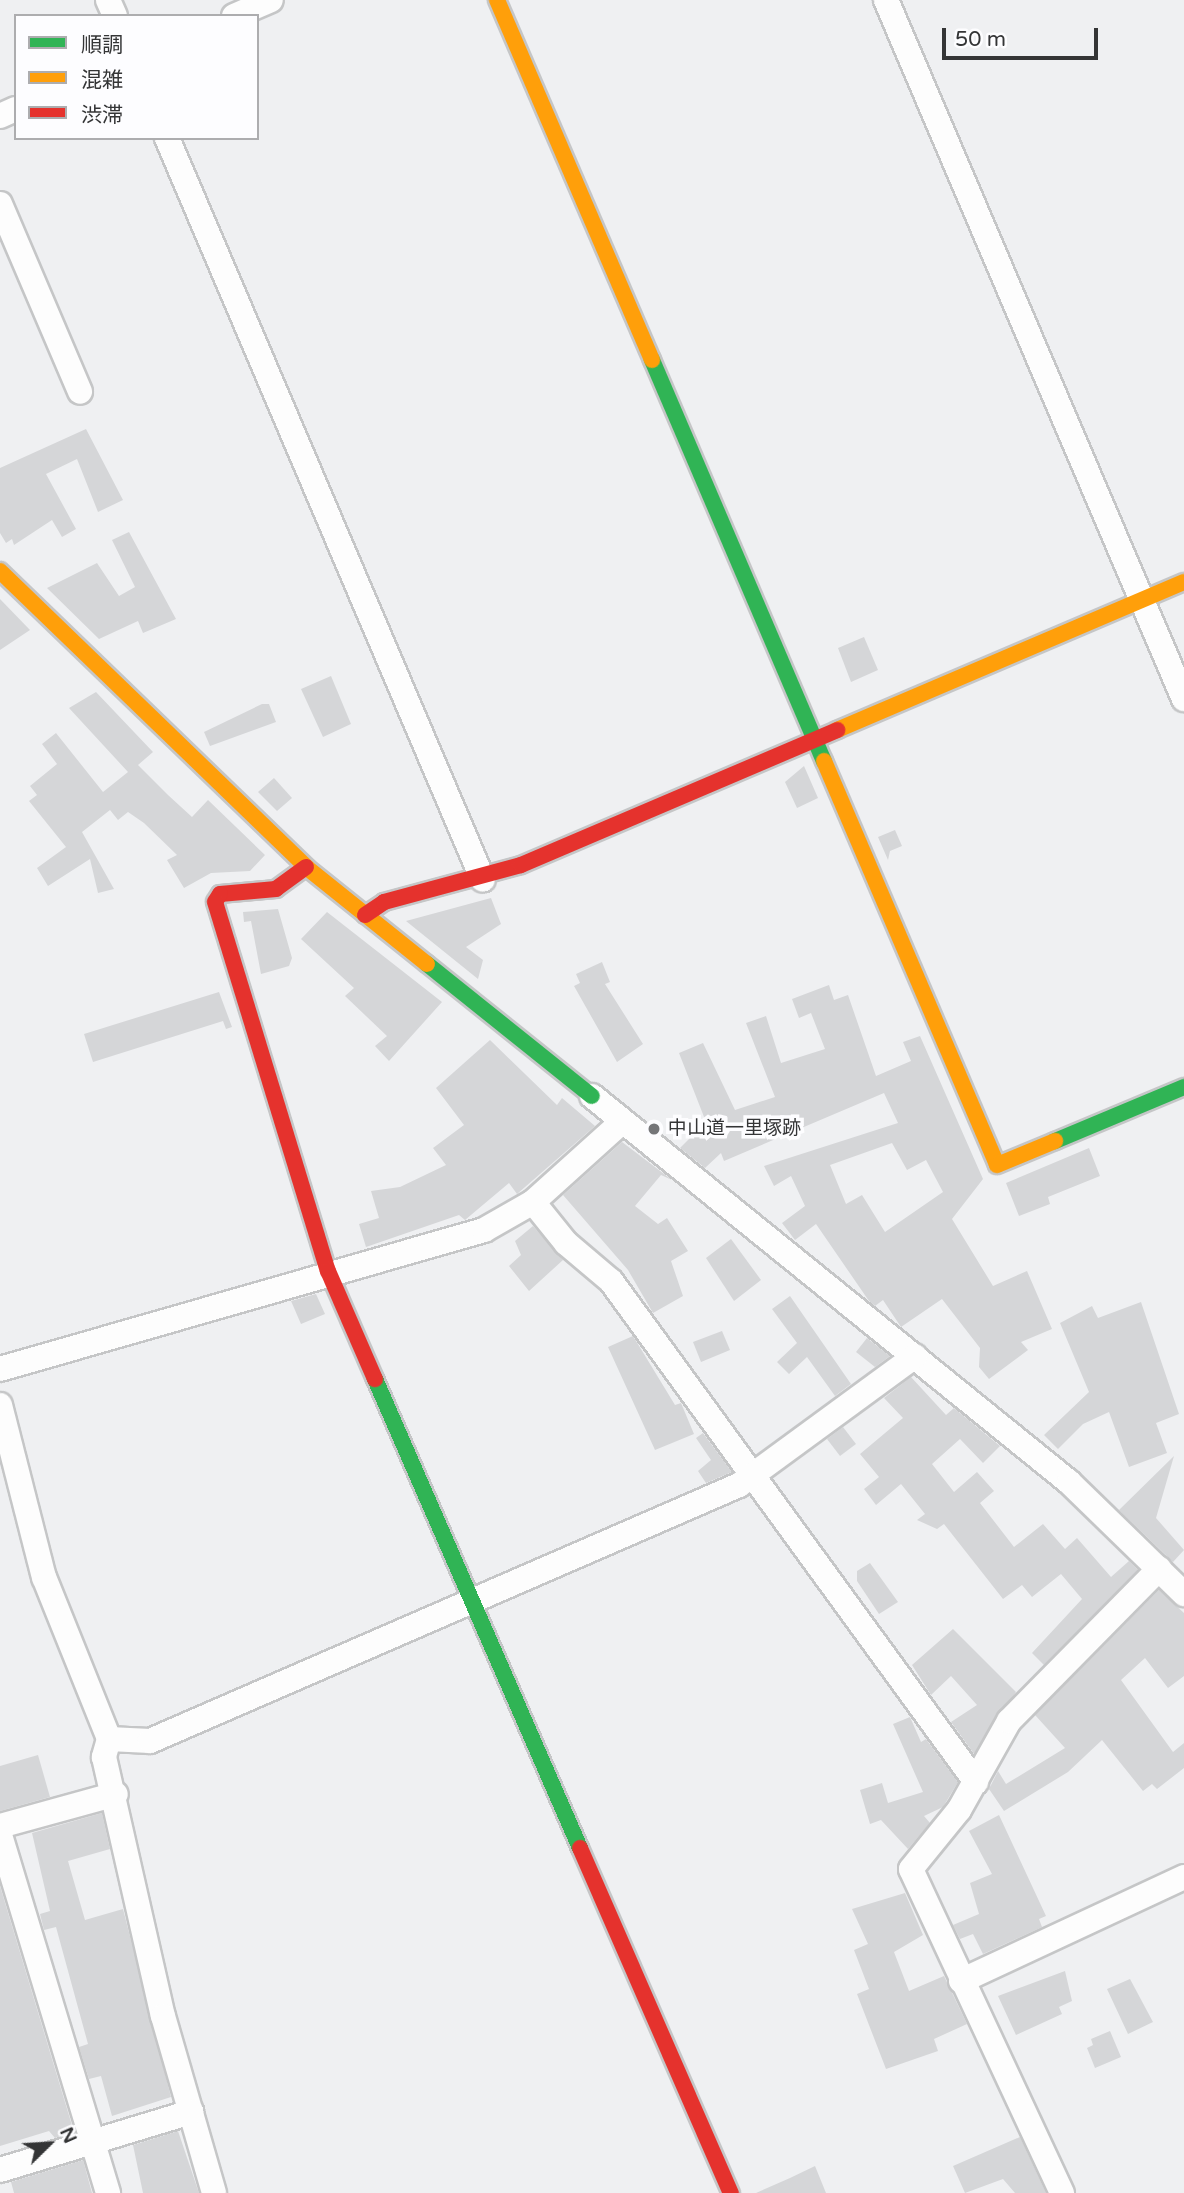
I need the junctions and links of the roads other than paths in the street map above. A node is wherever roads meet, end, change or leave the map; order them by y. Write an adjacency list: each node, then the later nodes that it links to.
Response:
1 (271, 0): 4 (street)
2 (498, 0): 12 (street)
3 (886, 0): 10 (street)
4 (239, 14)
5 (168, 140): 14 (street)
6 (0, 204): 7 (street)
7 (80, 392)
8 (0, 570): 13 (street)
9 (1184, 582): 10 (street)
10 (1142, 601): 11 (street); 12 (street)
11 (1184, 699)
12 (814, 737): 14 (street); 16 (street)
13 (306, 867): 15 (street); 20 (street)
14 (482, 880): 15 (street)
15 (365, 915): 17 (street)
16 (1184, 1087)
17 (592, 1097): 18 (street)
18 (622, 1122): 19 (street); 21 (street)
19 (533, 1202): 20 (street); 24 (street)
20 (328, 1271): 22 (street); 27 (street)
21 (915, 1356): 24 (street); 25 (street)
22 (0, 1369)
23 (0, 1405): 28 (street)
24 (752, 1478): 27 (street); 29 (street)
25 (1159, 1569): 26 (street); 29 (street)
26 (1184, 1594)
27 (474, 1600): 28 (street); 40 (street)
28 (109, 1739): 30 (street)
29 (976, 1782): 34 (street)
30 (116, 1794): 31 (street); 35 (street)
31 (0, 1826)
32 (0, 1835): 36 (street)
33 (1184, 1877): 34 (street)
34 (961, 1980): 41 (street)
35 (191, 2112): 36 (street); 39 (street)
36 (93, 2141): 37 (street); 38 (street)
37 (0, 2170)
38 (108, 2193)
39 (214, 2193)
40 (731, 2193)
41 (1062, 2193)

